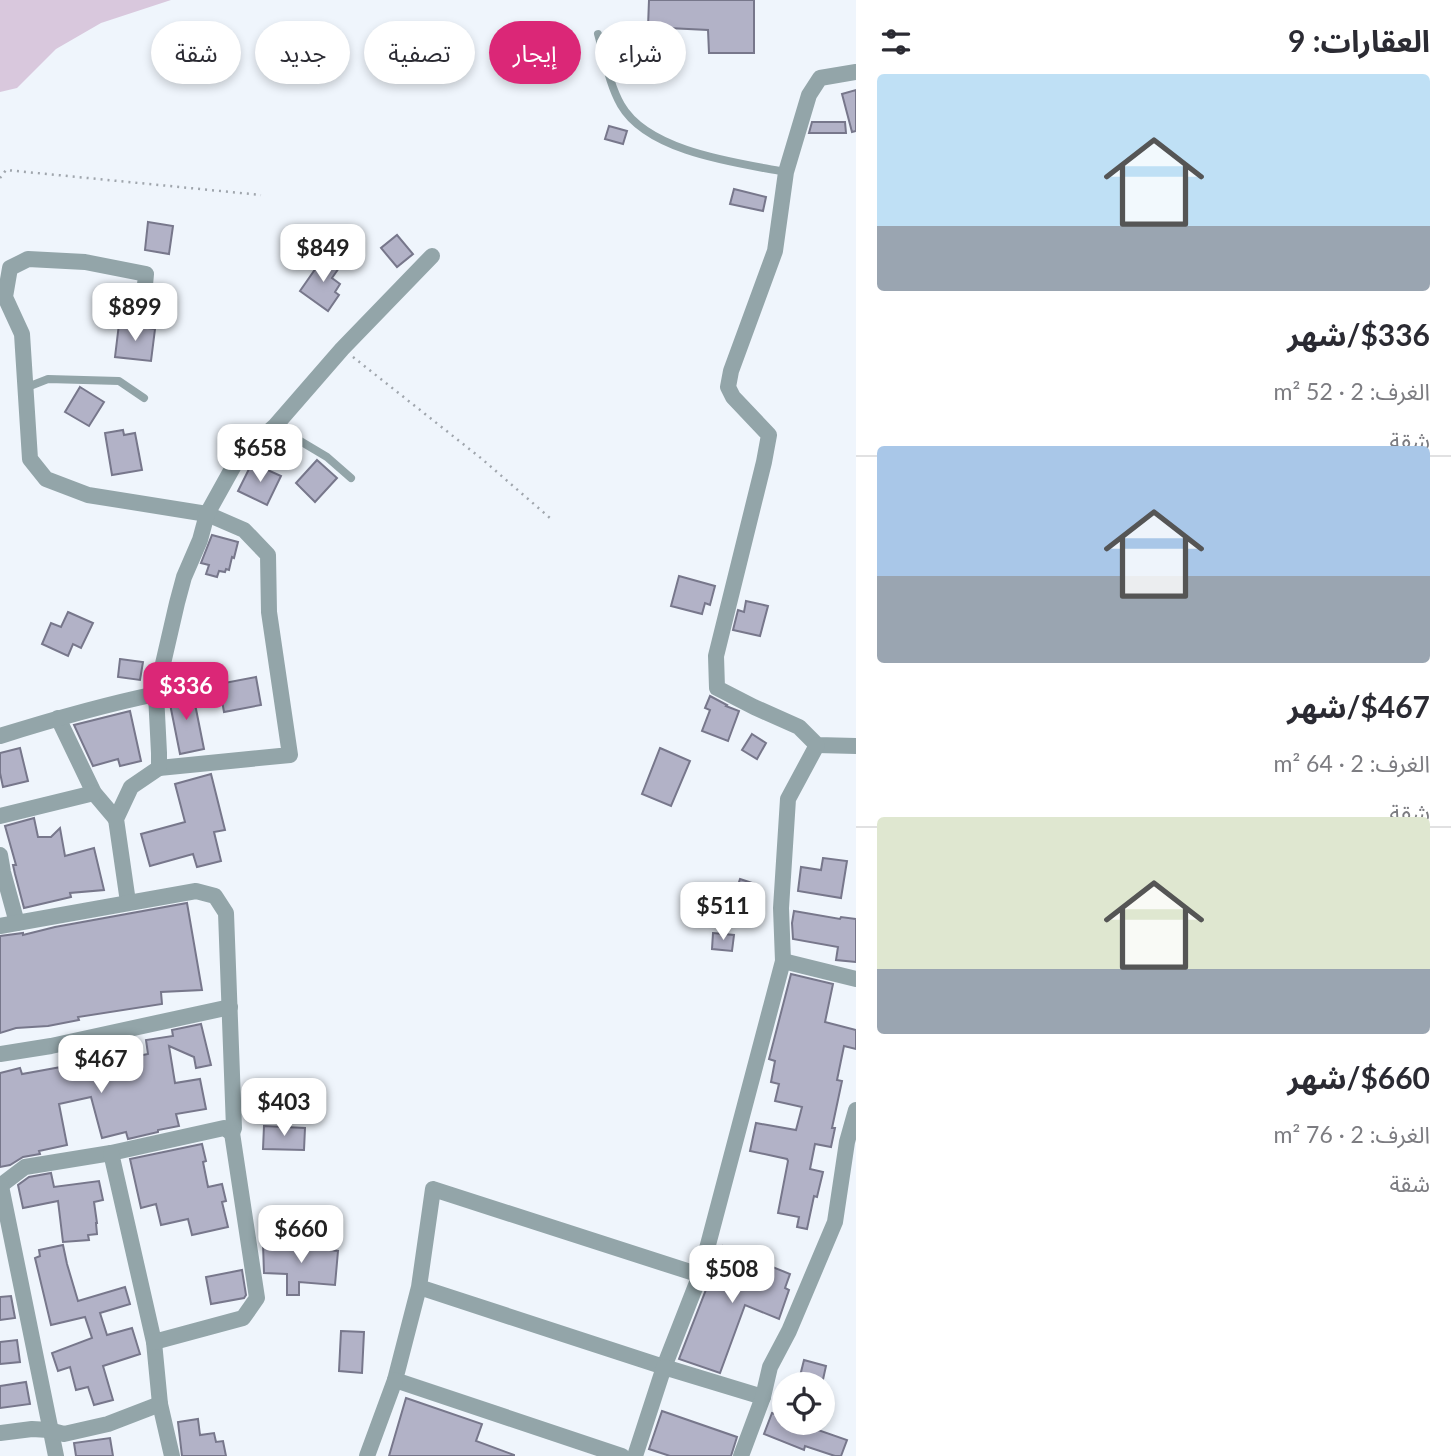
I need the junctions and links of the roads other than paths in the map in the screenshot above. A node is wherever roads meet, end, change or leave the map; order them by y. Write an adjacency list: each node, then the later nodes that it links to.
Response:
1 (856, 72): 3 (street)
2 (611, 84): 3 (lane)
3 (786, 172): 14 (street)
4 (432, 256): 8 (street)
5 (143, 307): 6 (street)
6 (25, 388): 7 (lane); 10 (street)
7 (144, 398)
8 (275, 426): 9 (lane); 10 (street)
9 (351, 478)
10 (207, 514): 11 (street); 16 (street)
11 (156, 694): 12 (street); 16 (street)
12 (58, 718): 13 (street); 17 (street)
13 (0, 736)
14 (817, 745): 15 (street); 24 (street)
15 (856, 746)
16 (159, 768): 19 (street)
17 (94, 793): 18 (street); 19 (street)
18 (0, 816)
19 (116, 819): 21 (street)
20 (0, 855): 22 (street)
21 (128, 902): 22 (street); 26 (street)
22 (17, 922): 23 (street)
23 (0, 926)
24 (783, 961): 25 (street); 32 (street)
25 (856, 979)
26 (230, 1007): 27 (street); 29 (street)
27 (0, 1054)
28 (856, 1110): 37 (street)
29 (232, 1133): 30 (street); 34 (street)
30 (111, 1153): 31 (street); 34 (street)
31 (1, 1186): 39 (street)
32 (700, 1275): 33 (street); 35 (street)
33 (419, 1287): 35 (street); 36 (street)
34 (155, 1342): 38 (street)
35 (664, 1367): 37 (street); 45 (street)
36 (395, 1380): 43 (street); 44 (street)
37 (763, 1397): 46 (street)
38 (160, 1404): 39 (street); 42 (street)
39 (50, 1430): 40 (street); 41 (street)
40 (0, 1433)
41 (56, 1456)
42 (172, 1456)
43 (368, 1456)
44 (622, 1456)
45 (635, 1456)
46 (741, 1456)

